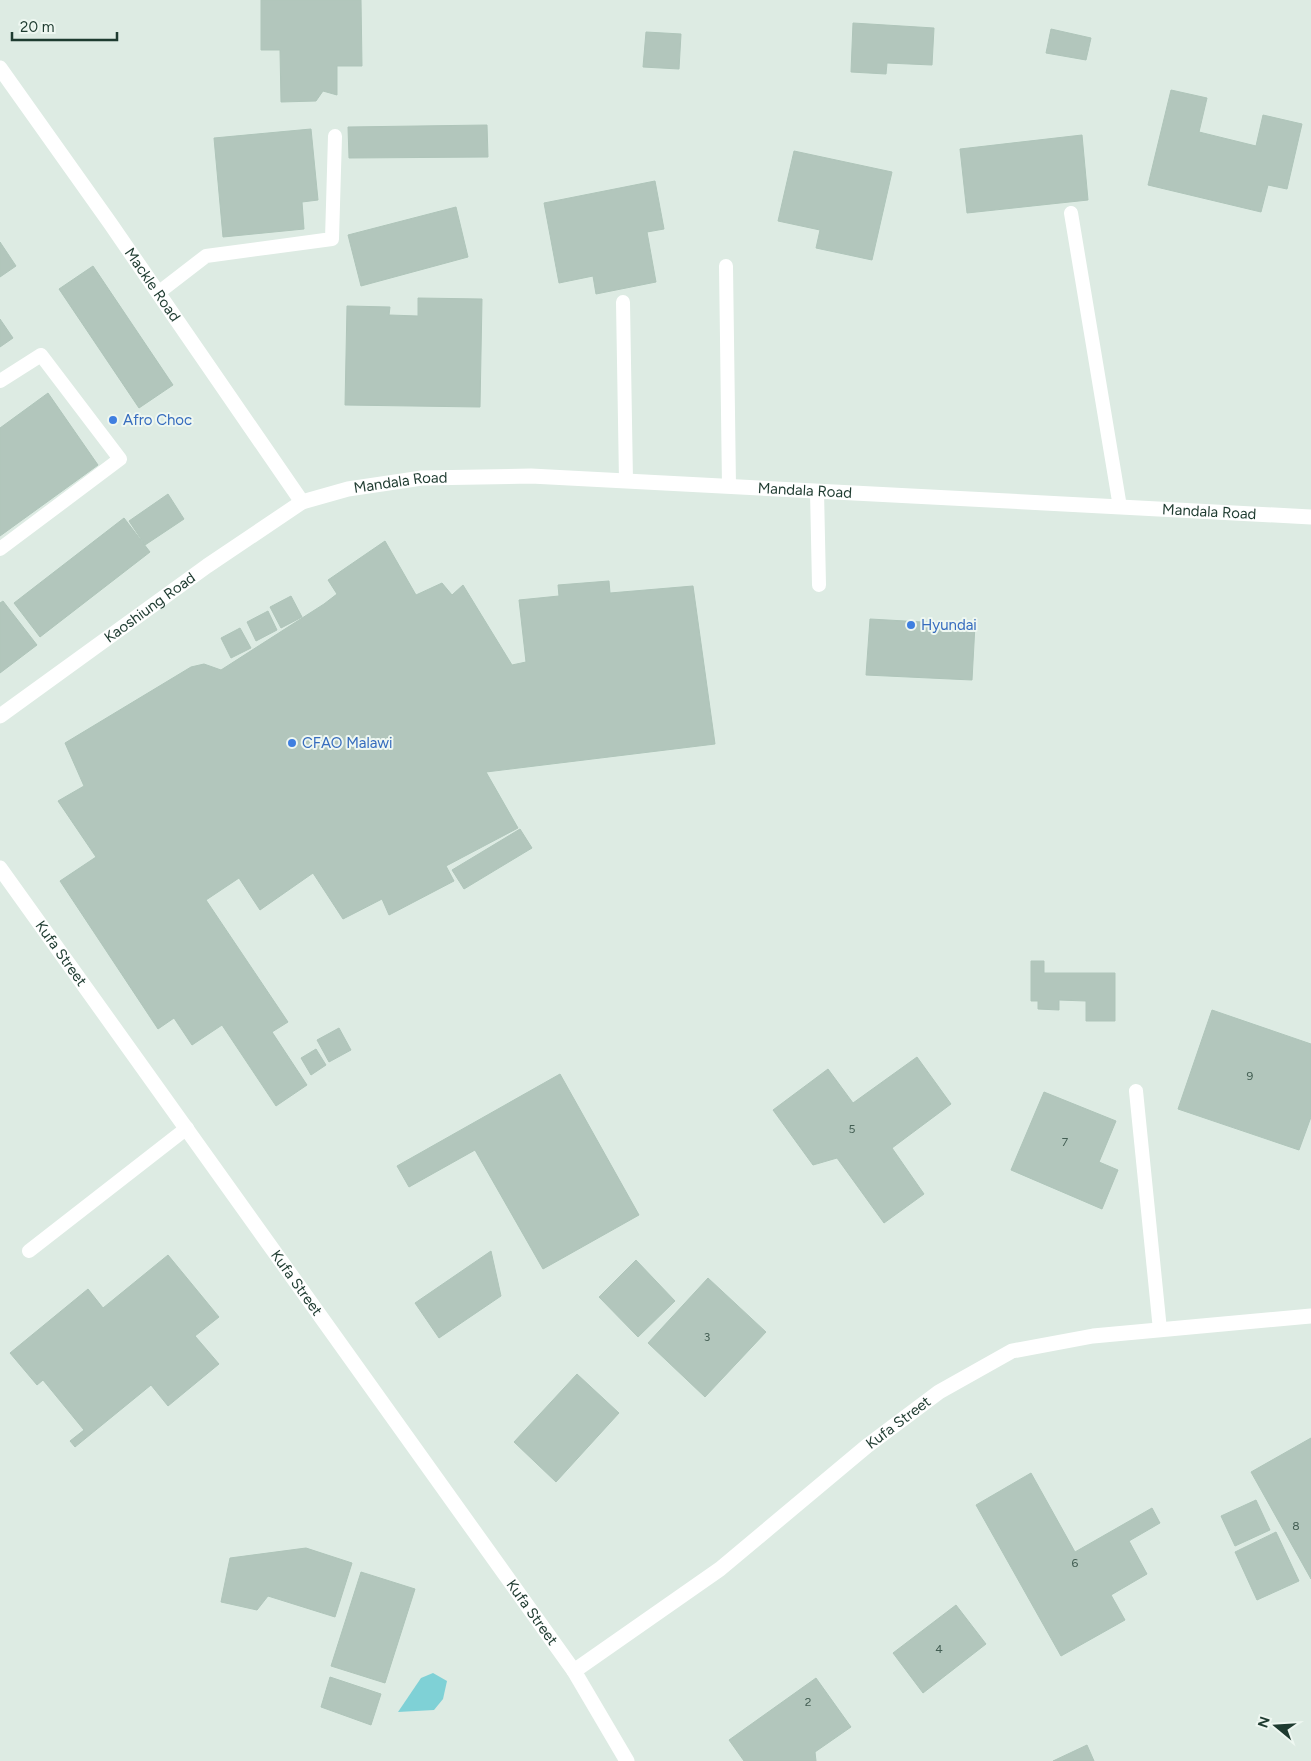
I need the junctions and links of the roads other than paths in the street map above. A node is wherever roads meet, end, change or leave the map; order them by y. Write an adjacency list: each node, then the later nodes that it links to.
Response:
1 (0, 68): 5 (street, Mackle Road)
2 (335, 136): 5 (lane)
3 (1071, 213): 12 (lane)
4 (726, 266): 9 (lane)
5 (158, 293): 11 (street, Mackle Road)
6 (623, 302): 8 (lane)
7 (0, 381): 14 (lane)
8 (626, 481): 9 (street, Mandala Road); 11 (street, Mandala Road)
9 (729, 486): 10 (street, Mandala Road)
10 (817, 491): 12 (street, Mandala Road); 15 (lane)
11 (302, 502): 16 (street, Kaoshiung Road)
12 (1120, 507): 13 (street, Mandala Road)
13 (1311, 517)
14 (0, 548)
15 (819, 585)
16 (0, 716)
17 (0, 868): 19 (street, Kufa Street)
18 (1136, 1091): 22 (lane)
19 (187, 1128): 20 (lane); 23 (street, Kufa Street)
20 (29, 1251)
21 (1311, 1316): 22 (street, Kufa Street)
22 (1160, 1330): 23 (street, Kufa Street)
23 (574, 1670): 24 (street)
24 (627, 1761)

